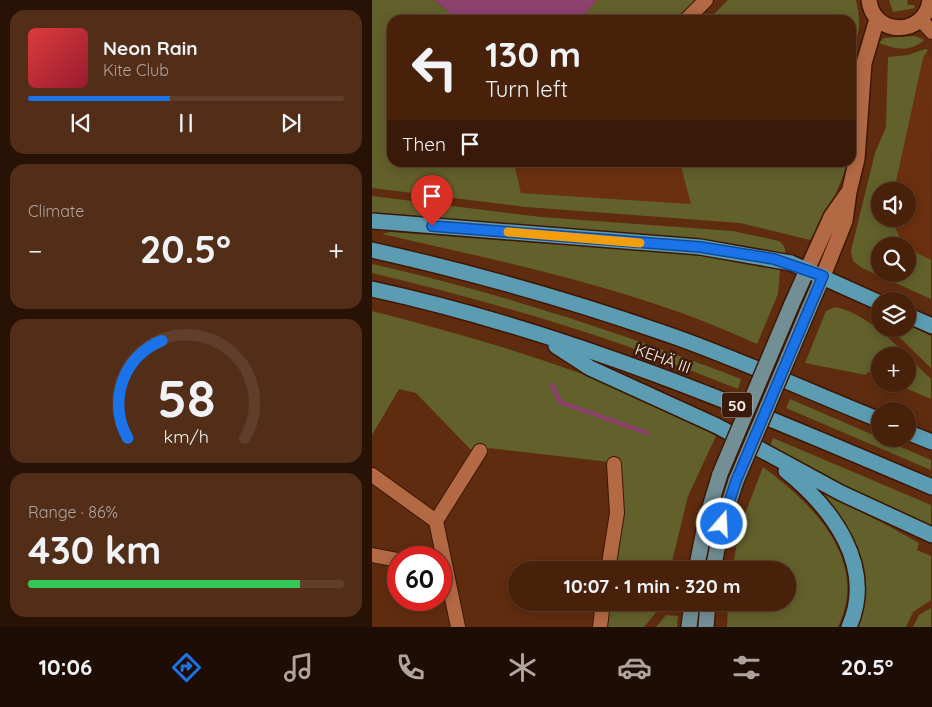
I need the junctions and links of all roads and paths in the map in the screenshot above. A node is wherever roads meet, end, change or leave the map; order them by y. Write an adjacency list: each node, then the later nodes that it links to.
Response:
1 (706, 0): 4 (street)
2 (869, 0): 5 (street)
3 (930, 0): 6 (street)
4 (691, 15)
5 (877, 19): 6 (street); 8 (street)
6 (921, 20): 7 (street)
7 (932, 32)
8 (856, 163)
9 (855, 167): 10 (street)
10 (849, 192): 13 (street); 14 (street)
11 (372, 221): 13 (highway)
12 (372, 250): 20 (highway, KEHÄ III / 50)
13 (807, 270): 14 (highway); 34 (main road, bridge)
14 (823, 276): 16 (highway); 35 (main road, bridge)
15 (372, 289): 19 (highway, KEHÄ III / 50)
16 (871, 298)
17 (916, 319): 18 (highway)
18 (932, 326)
19 (538, 334): 23 (highway); 27 (highway, KEHÄ III / 50)
20 (871, 416)
21 (916, 436): 22 (highway)
22 (932, 442)
23 (760, 449): 29 (highway); 44 (highway)
24 (480, 451): 28 (street)
25 (614, 464): 33 (street)
26 (372, 475): 28 (street)
27 (932, 487)
28 (436, 521): 30 (street)
29 (932, 534)
30 (441, 546)
31 (372, 555): 32 (street)
32 (387, 558)
33 (609, 561)
34 (698, 561)
35 (715, 561)
36 (452, 600): 40 (street)
37 (602, 611): 41 (street)
38 (691, 611): 42 (main road)
39 (707, 611): 43 (main road)
40 (458, 627)
41 (600, 627)
42 (690, 627)
43 (706, 627)
44 (849, 627)

